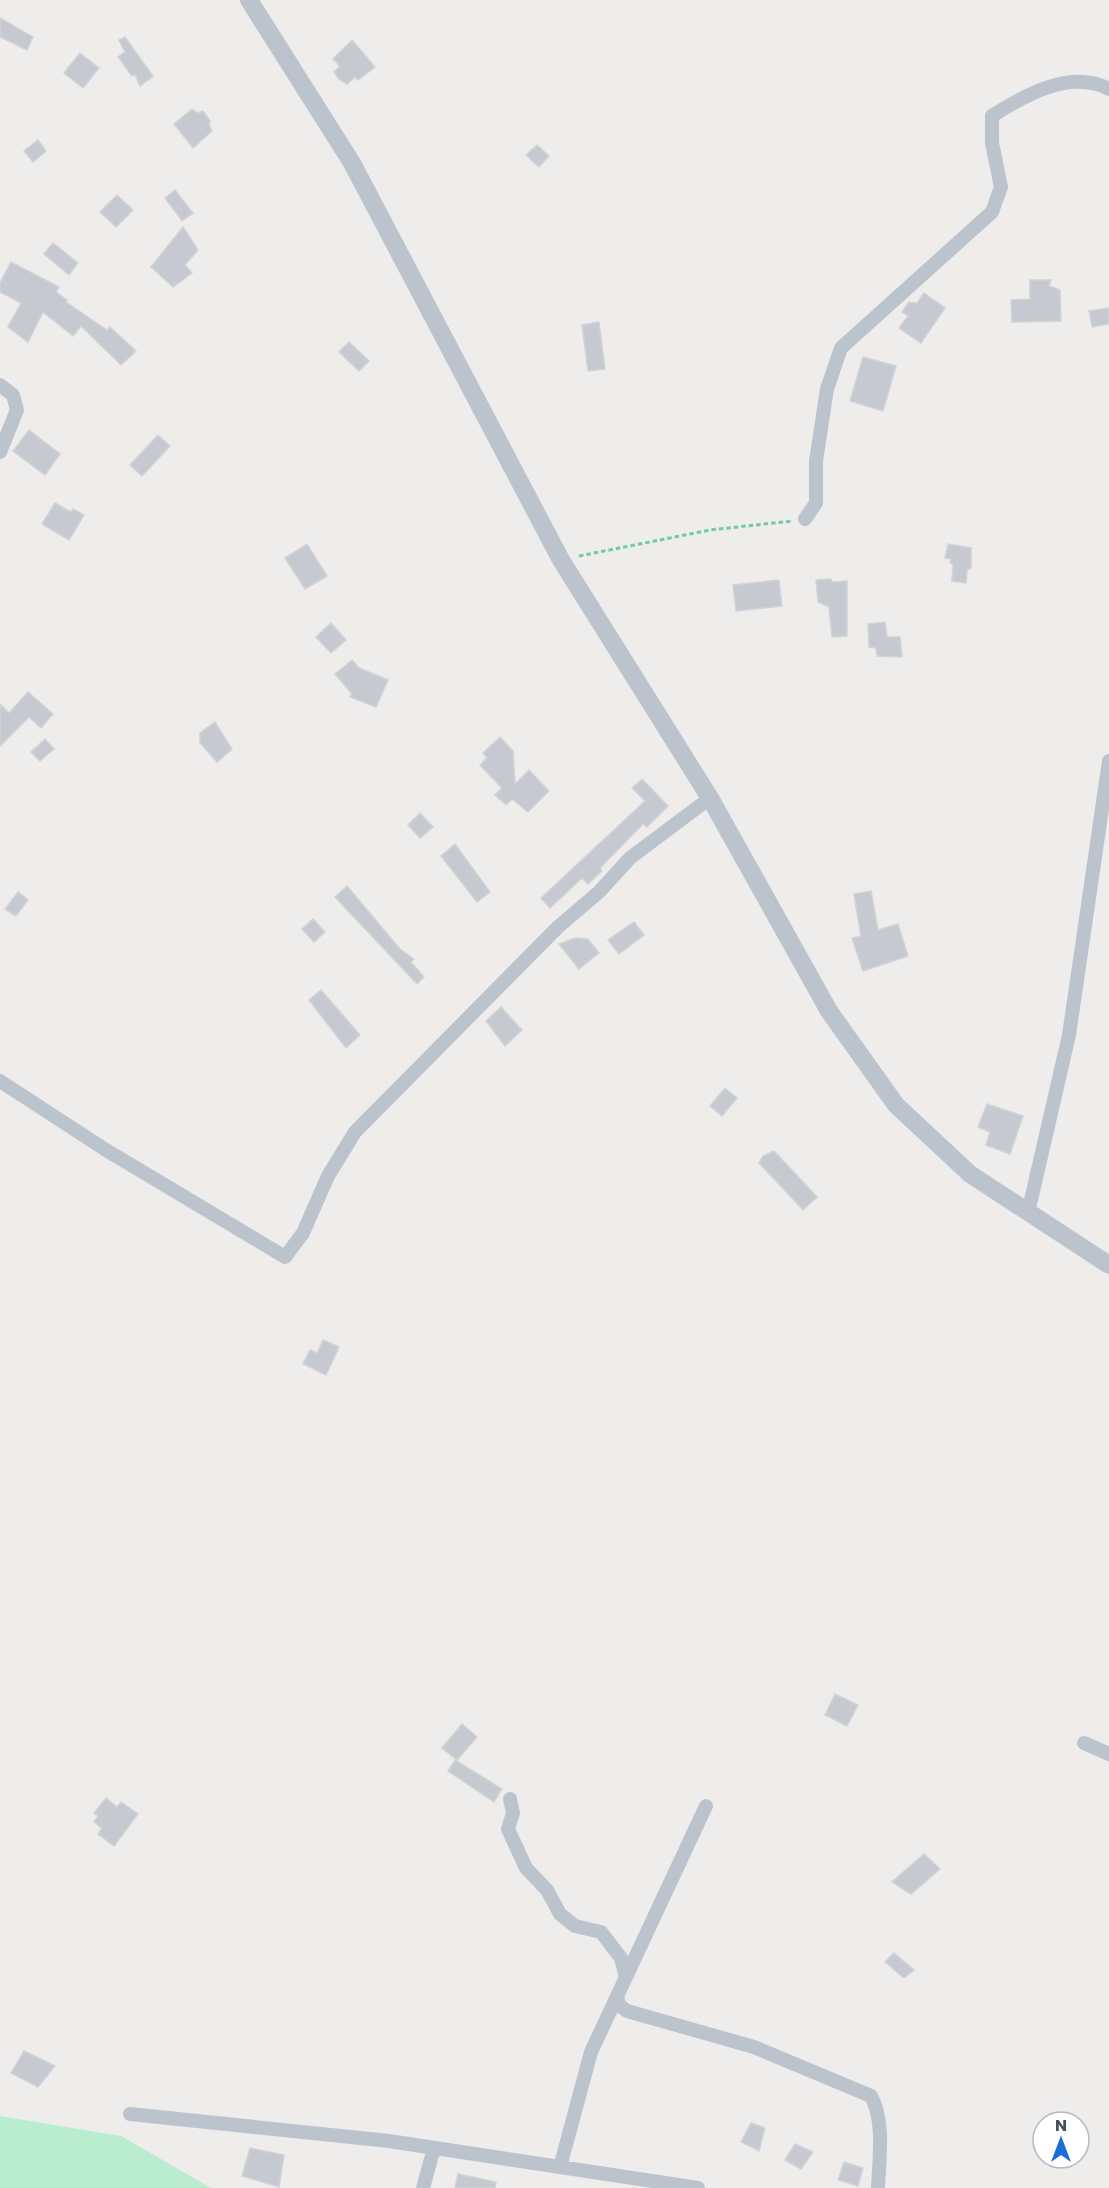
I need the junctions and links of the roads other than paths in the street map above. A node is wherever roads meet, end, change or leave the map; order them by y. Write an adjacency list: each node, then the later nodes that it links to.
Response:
1 (249, 0): 7 (street)
2 (1109, 89): 5 (street)
3 (0, 385): 4 (street)
4 (0, 452)
5 (805, 519)
6 (1109, 761): 9 (street)
7 (710, 798): 8 (street); 9 (street)
8 (0, 1081)
9 (1029, 1213): 10 (street)
10 (1109, 1265)
11 (1084, 1743): 12 (street)
12 (1109, 1754)
13 (510, 1799): 15 (street)
14 (706, 1806): 15 (street)
15 (626, 1977): 16 (street)
16 (617, 1996): 19 (street); 22 (street)
17 (130, 2114): 18 (street)
18 (434, 2148): 19 (street); 20 (street)
19 (560, 2167): 21 (street)
20 (423, 2188)
21 (698, 2188)
22 (879, 2188)

